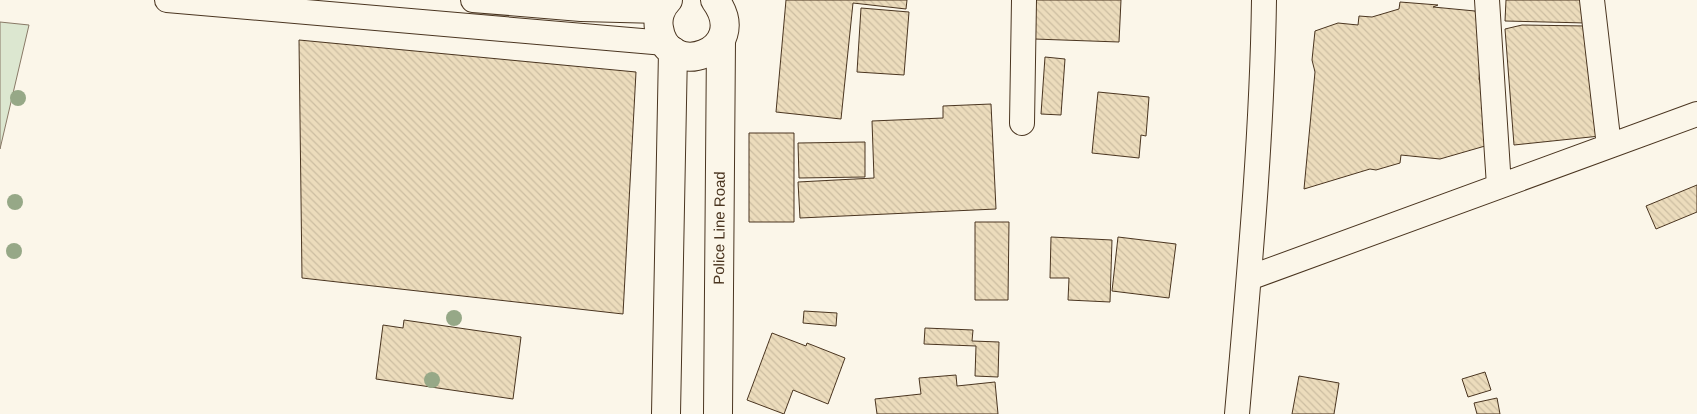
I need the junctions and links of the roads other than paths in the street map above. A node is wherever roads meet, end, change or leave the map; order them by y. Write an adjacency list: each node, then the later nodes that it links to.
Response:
1 (167, 0): 10 (street)
2 (473, 0): 8 (street)
3 (715, 0): 9 (street, Police Line Road)
4 (1024, 0): 12 (street)
5 (1264, 0): 15 (street)
6 (1487, 0): 14 (street)
7 (1592, 0): 13 (street)
8 (664, 6): 10 (street)
9 (721, 41): 10 (street); 17 (street, Police Line Road)
10 (669, 47): 16 (street)
11 (1697, 114): 13 (street)
12 (1022, 123)
13 (1610, 146): 14 (street)
14 (1499, 186): 15 (street)
15 (1249, 278): 18 (street)
16 (666, 414)
17 (718, 414)
18 (1237, 414)

